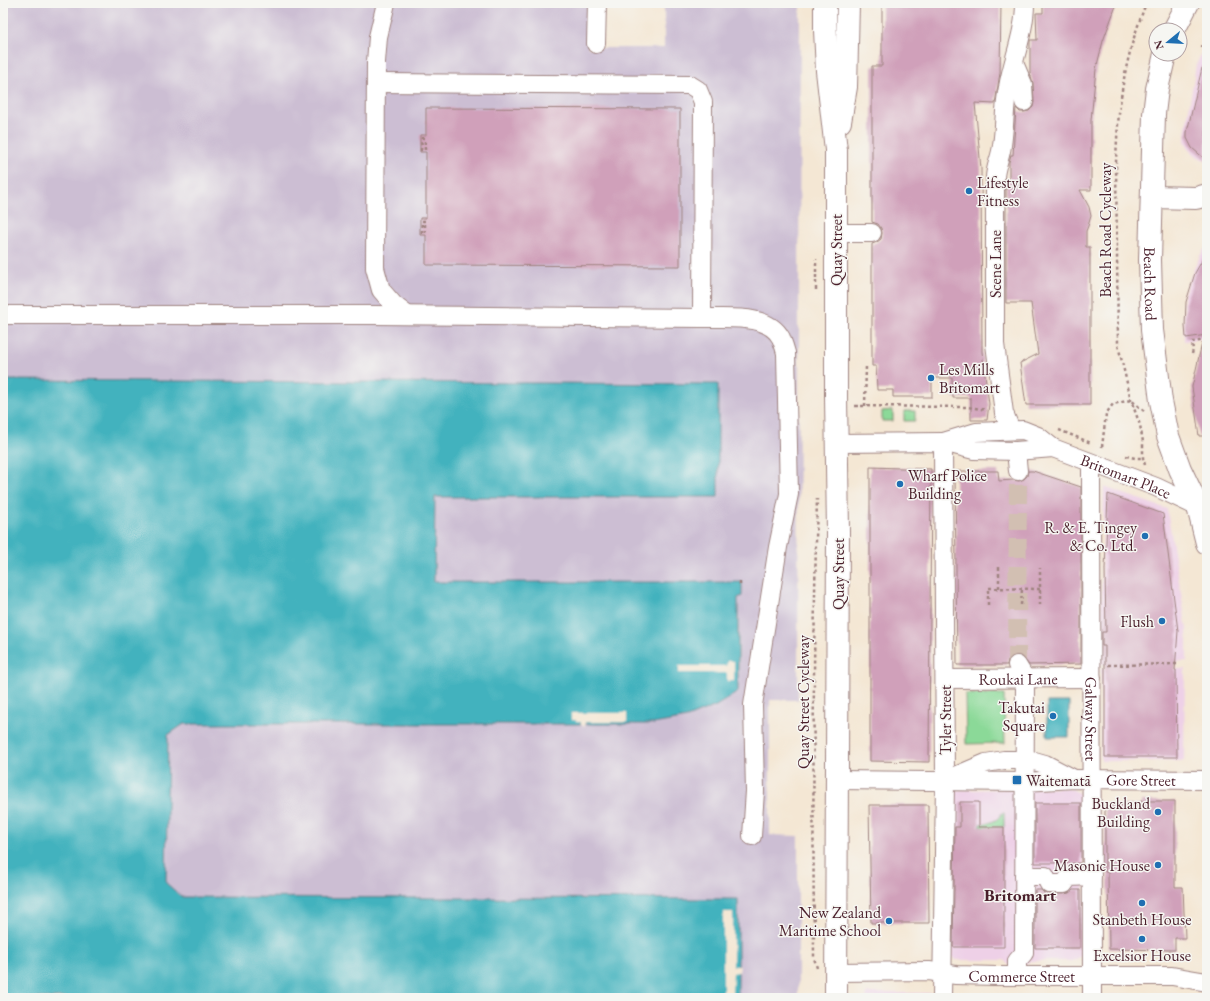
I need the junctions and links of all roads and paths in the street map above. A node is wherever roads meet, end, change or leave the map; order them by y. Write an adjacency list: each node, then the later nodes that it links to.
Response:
1 (386, 3): 14 (street)
2 (597, 3): 9 (street)
3 (825, 3): 16 (main road, Quay Street)
4 (848, 3): 16 (main road, Quay Street)
5 (1024, 3): 13 (street, Scene Lane)
6 (1146, 3): 27 (path, Beach Road Cycleway)
7 (1188, 3): 8 (main road)
8 (1178, 22)
9 (596, 44)
10 (1201, 46): 11 (path)
11 (1207, 48)
12 (1164, 62): 18 (main road, Beach Road)
13 (1014, 63): 15 (street); 31 (street, Scene Lane)
14 (376, 83): 22 (street); 23 (street)
15 (1024, 102)
16 (836, 150): 20 (main road, Quay Street)
17 (1207, 195): 18 (main road)
18 (1152, 197): 41 (main road, Beach Road)
19 (872, 233): 20 (street)
20 (836, 234): 32 (main road, Quay Street)
21 (3, 315): 22 (street)
22 (406, 315): 23 (street)
23 (702, 318): 64 (street)
24 (1207, 340): 25 (path)
25 (1192, 354)
26 (866, 366): 29 (path)
27 (1131, 400): 35 (path); 37 (path, Beach Road Cycleway)
28 (858, 406): 29 (path)
29 (865, 406): 30 (path)
30 (990, 411)
31 (1011, 430): 33 (street, Britomart Place); 34 (street, Britomart Place)
32 (837, 442): 33 (street, Britomart Place); 59 (main road, Quay Street)
33 (944, 442): 36 (street, Britomart Place); 56 (street, Tyler Street)
34 (1053, 448): 36 (street, Britomart Place); 38 (street, Britomart Place)
35 (1108, 449)
36 (1016, 451): 39 (street)
37 (1120, 454)
38 (1091, 463): 41 (street, Britomart Place); 55 (street, Galway Street)
39 (1018, 471)
40 (817, 497): 67 (path, Quay Street Cycleway)
41 (1204, 507): 42 (main road, Beach Road)
42 (1207, 543)
43 (999, 567): 47 (path)
44 (1040, 568): 49 (path)
45 (740, 582): 46 (path)
46 (740, 588)
47 (999, 589): 48 (path); 50 (path)
48 (1022, 589): 49 (path); 51 (path)
49 (1040, 589): 52 (path)
50 (988, 605)
51 (1021, 605)
52 (1040, 605)
53 (1180, 664): 55 (path)
54 (1021, 672): 55 (street, Roukai Lane); 56 (street, Roukai Lane); 57 (street)
55 (1092, 672): 60 (street, Galway Street)
56 (944, 680): 62 (street, Tyler Street)
57 (1025, 760): 58 (street, Gore Street); 62 (street, Gore Street); 63 (street)
58 (1074, 779): 60 (street, Gore Street); 63 (street, Gore Street)
59 (836, 780): 62 (street, Gore Street); 67 (main road, Quay Street)
60 (1092, 780): 61 (street, Gore Street); 66 (street, Galway Street)
61 (1207, 780)
62 (945, 781): 63 (street, Gore Street); 68 (street, Tyler Street)
63 (1024, 782): 65 (street)
64 (752, 836)
65 (1024, 876): 66 (street); 69 (street)
66 (1092, 876): 70 (street, Galway Street)
67 (827, 971): 68 (street, Commerce Street); 72 (main road, Quay Street)
68 (943, 973): 69 (street, Commerce Street); 73 (street, Tyler Street)
69 (1017, 975): 70 (street, Commerce Street)
70 (1092, 975): 71 (street, Commerce Street); 74 (street, Galway Street)
71 (1207, 982)
72 (836, 998)
73 (942, 998)
74 (1092, 998)

